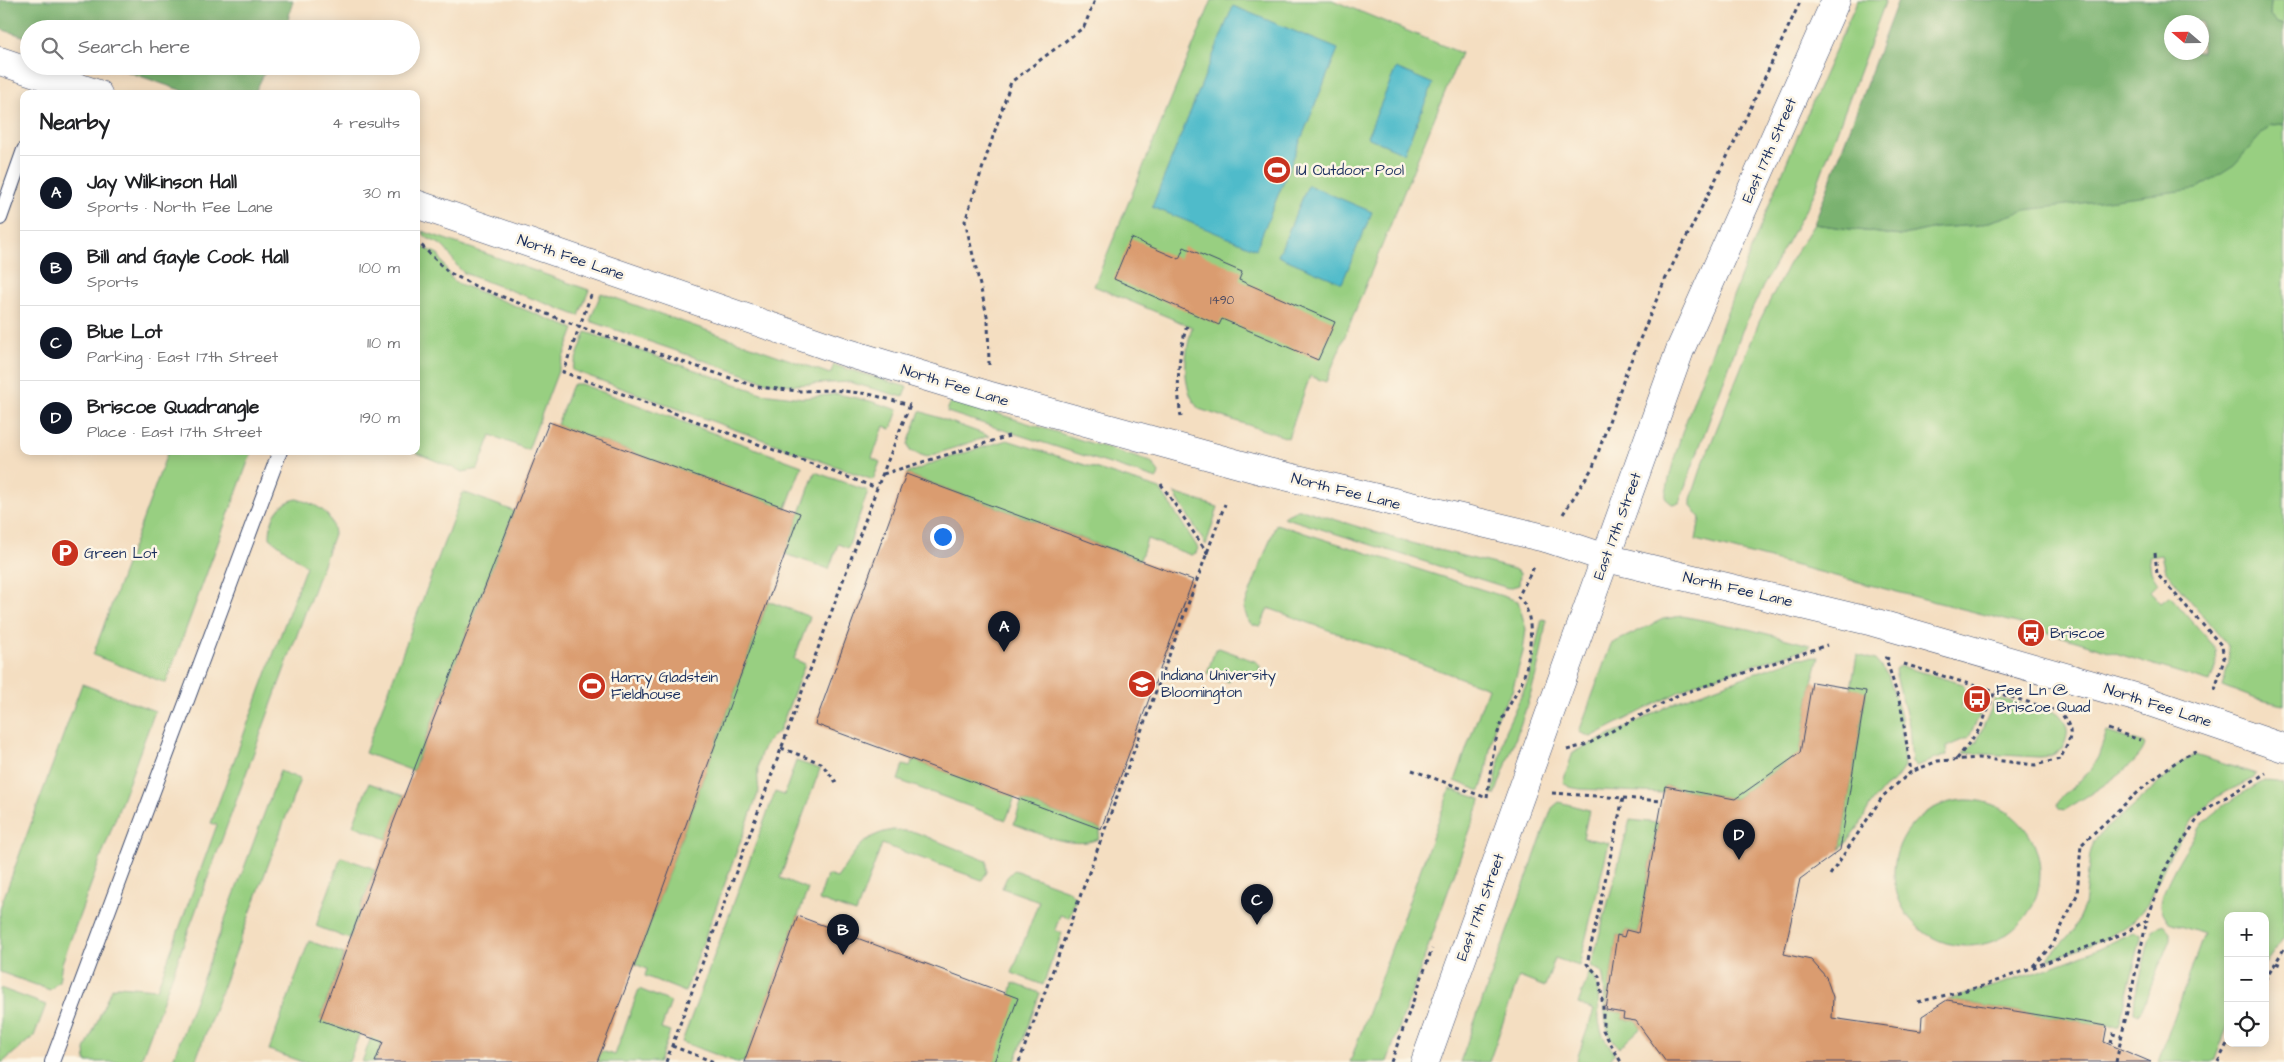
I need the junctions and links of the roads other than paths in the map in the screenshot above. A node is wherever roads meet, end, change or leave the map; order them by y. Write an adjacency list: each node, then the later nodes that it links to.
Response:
1 (1836, 0): 11 (street, East 17th Street)
2 (0, 61): 3 (street)
3 (20, 72)
4 (26, 75): 5 (street)
5 (46, 86): 6 (street)
6 (72, 90)
7 (20, 161): 9 (lane)
8 (420, 205): 11 (street, North Fee Lane)
9 (0, 218)
10 (279, 455): 13 (lane)
11 (1606, 558): 12 (street, North Fee Lane); 14 (street, East 17th Street)
12 (2284, 748)
13 (52, 1062)
14 (1425, 1062)

